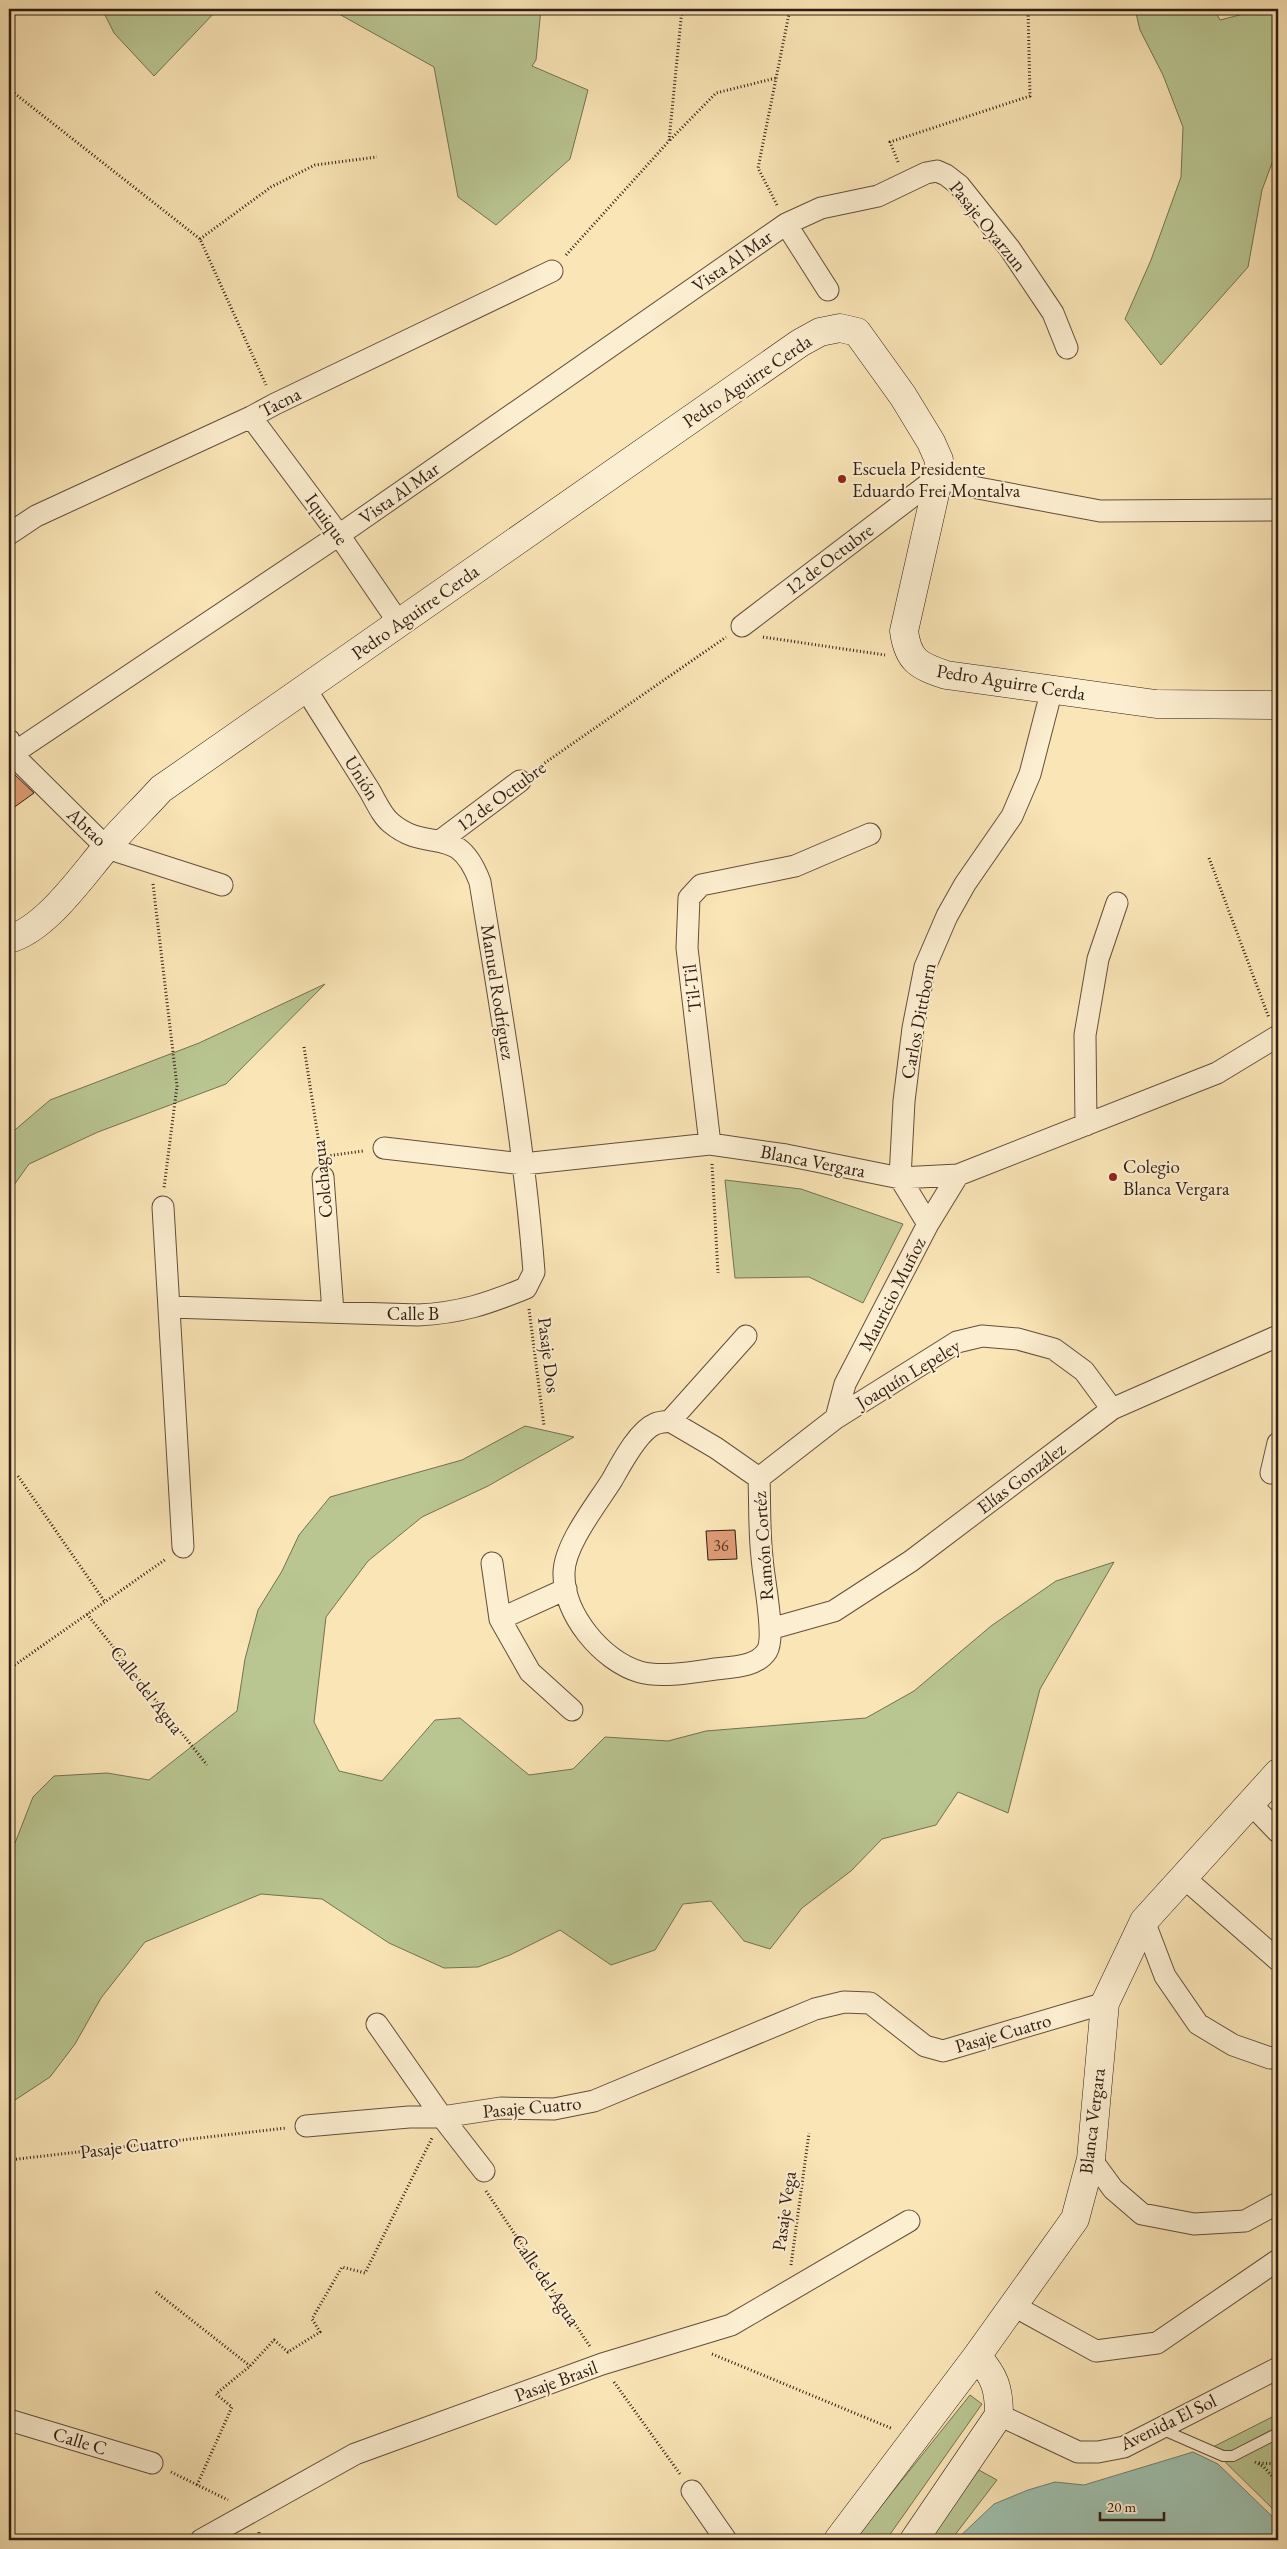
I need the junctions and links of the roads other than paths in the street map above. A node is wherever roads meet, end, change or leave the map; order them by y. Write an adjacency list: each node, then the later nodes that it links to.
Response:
1 (786, 224): 3 (street); 4 (street, Pasaje Oyarzun); 9 (street, Vista Al Mar)
2 (552, 271): 5 (street, Tacna)
3 (828, 290)
4 (1067, 348)
5 (251, 417): 8 (street, Tacna); 9 (street, Iquique)
6 (939, 476): 7 (street); 10 (street, Pedro Aguirre Cerda); 11 (street, 12 de Octubre); 13 (street, Pedro Aguirre Cerda)
7 (1278, 510)
8 (9, 534)
9 (339, 535): 10 (street, Iquique); 15 (street, Vista Al Mar)
10 (399, 623): 12 (street, Pedro Aguirre Cerda)
11 (742, 626)
12 (305, 688): 18 (street, Unión); 19 (street, Pedro Aguirre Cerda)
13 (1052, 690): 14 (street, Pedro Aguirre Cerda); 30 (street, Carlos Dittborn)
14 (1278, 705)
15 (10, 750): 19 (street, Abtao)
16 (520, 781): 18 (street, 12 de Octubre)
17 (870, 834): 25 (street, Til-Til)
18 (440, 841): 27 (street, Manuel Rodríguez)
19 (106, 848): 20 (street, Abtao); 22 (street, Pedro Aguirre Cerda)
20 (222, 885)
21 (1117, 903): 24 (street)
22 (9, 939)
23 (1277, 1036): 24 (street, Blanca Vergara)
24 (1086, 1126): 29 (street, Blanca Vergara)
25 (710, 1144): 27 (street, Blanca Vergara); 30 (street, Blanca Vergara)
26 (384, 1148): 27 (street, Blanca Vergara)
27 (523, 1164): 34 (street, Calle B)
28 (322, 1167): 34 (street, Colchagua)
29 (958, 1175): 30 (street, Blanca Vergara); 32 (street, Mauricio Muñoz)
30 (900, 1178): 32 (street)
31 (163, 1208): 33 (street)
32 (928, 1224): 38 (street, Mauricio Muñoz)
33 (170, 1307): 34 (street, Calle B); 43 (street)
34 (333, 1312)
35 (746, 1336): 39 (street)
36 (1278, 1336): 37 (street, Elías González)
37 (1112, 1409): 38 (street, Joaquín Lepeley); 47 (street, Elías González)
38 (836, 1418): 42 (street, Joaquín Lepeley)
39 (670, 1421): 42 (street, Ramón Cortéz); 45 (street, Ramón Cortéz)
40 (1278, 1443): 41 (street)
41 (1271, 1473)
42 (759, 1478): 47 (street, Ramón Cortéz)
43 (183, 1547)
44 (492, 1563): 46 (street)
45 (566, 1589): 46 (street); 47 (street, Ramón Cortéz)
46 (500, 1619): 48 (street)
47 (770, 1629)
48 (572, 1710)
49 (1278, 1773): 50 (street, Blanca Vergara)
50 (1252, 1805): 51 (street); 52 (street, Blanca Vergara)
51 (1278, 1832)
52 (1182, 1876): 53 (street, Blanca Vergara); 54 (street)
53 (1144, 1921): 55 (street, Blanca Vergara); 57 (street)
54 (1278, 1960)
55 (1105, 2003): 58 (street, Pasaje Cuatro); 60 (street, Blanca Vergara)
56 (378, 2024): 58 (street)
57 (1278, 2058)
58 (442, 2117): 59 (street, Pasaje Cuatro); 61 (street)
59 (306, 2126)
60 (1091, 2159): 62 (street); 65 (street, Blanca Vergara)
61 (484, 2171)
62 (1278, 2204)
63 (909, 2221): 74 (street, Pasaje Brasil)
64 (1278, 2260): 65 (street)
65 (1014, 2306): 66 (street, Blanca Vergara)
66 (977, 2356): 68 (street); 76 (street, Blanca Vergara)
67 (1278, 2368): 70 (street, Avenida El Sol)
68 (999, 2415): 70 (street, Avenida El Sol); 77 (street)
69 (9, 2420): 72 (street, Calle C)
70 (1160, 2428): 71 (lane)
71 (1278, 2433)
72 (152, 2463)
73 (692, 2491): 75 (street)
74 (201, 2540)
75 (726, 2540)
76 (838, 2540)
77 (914, 2540)

